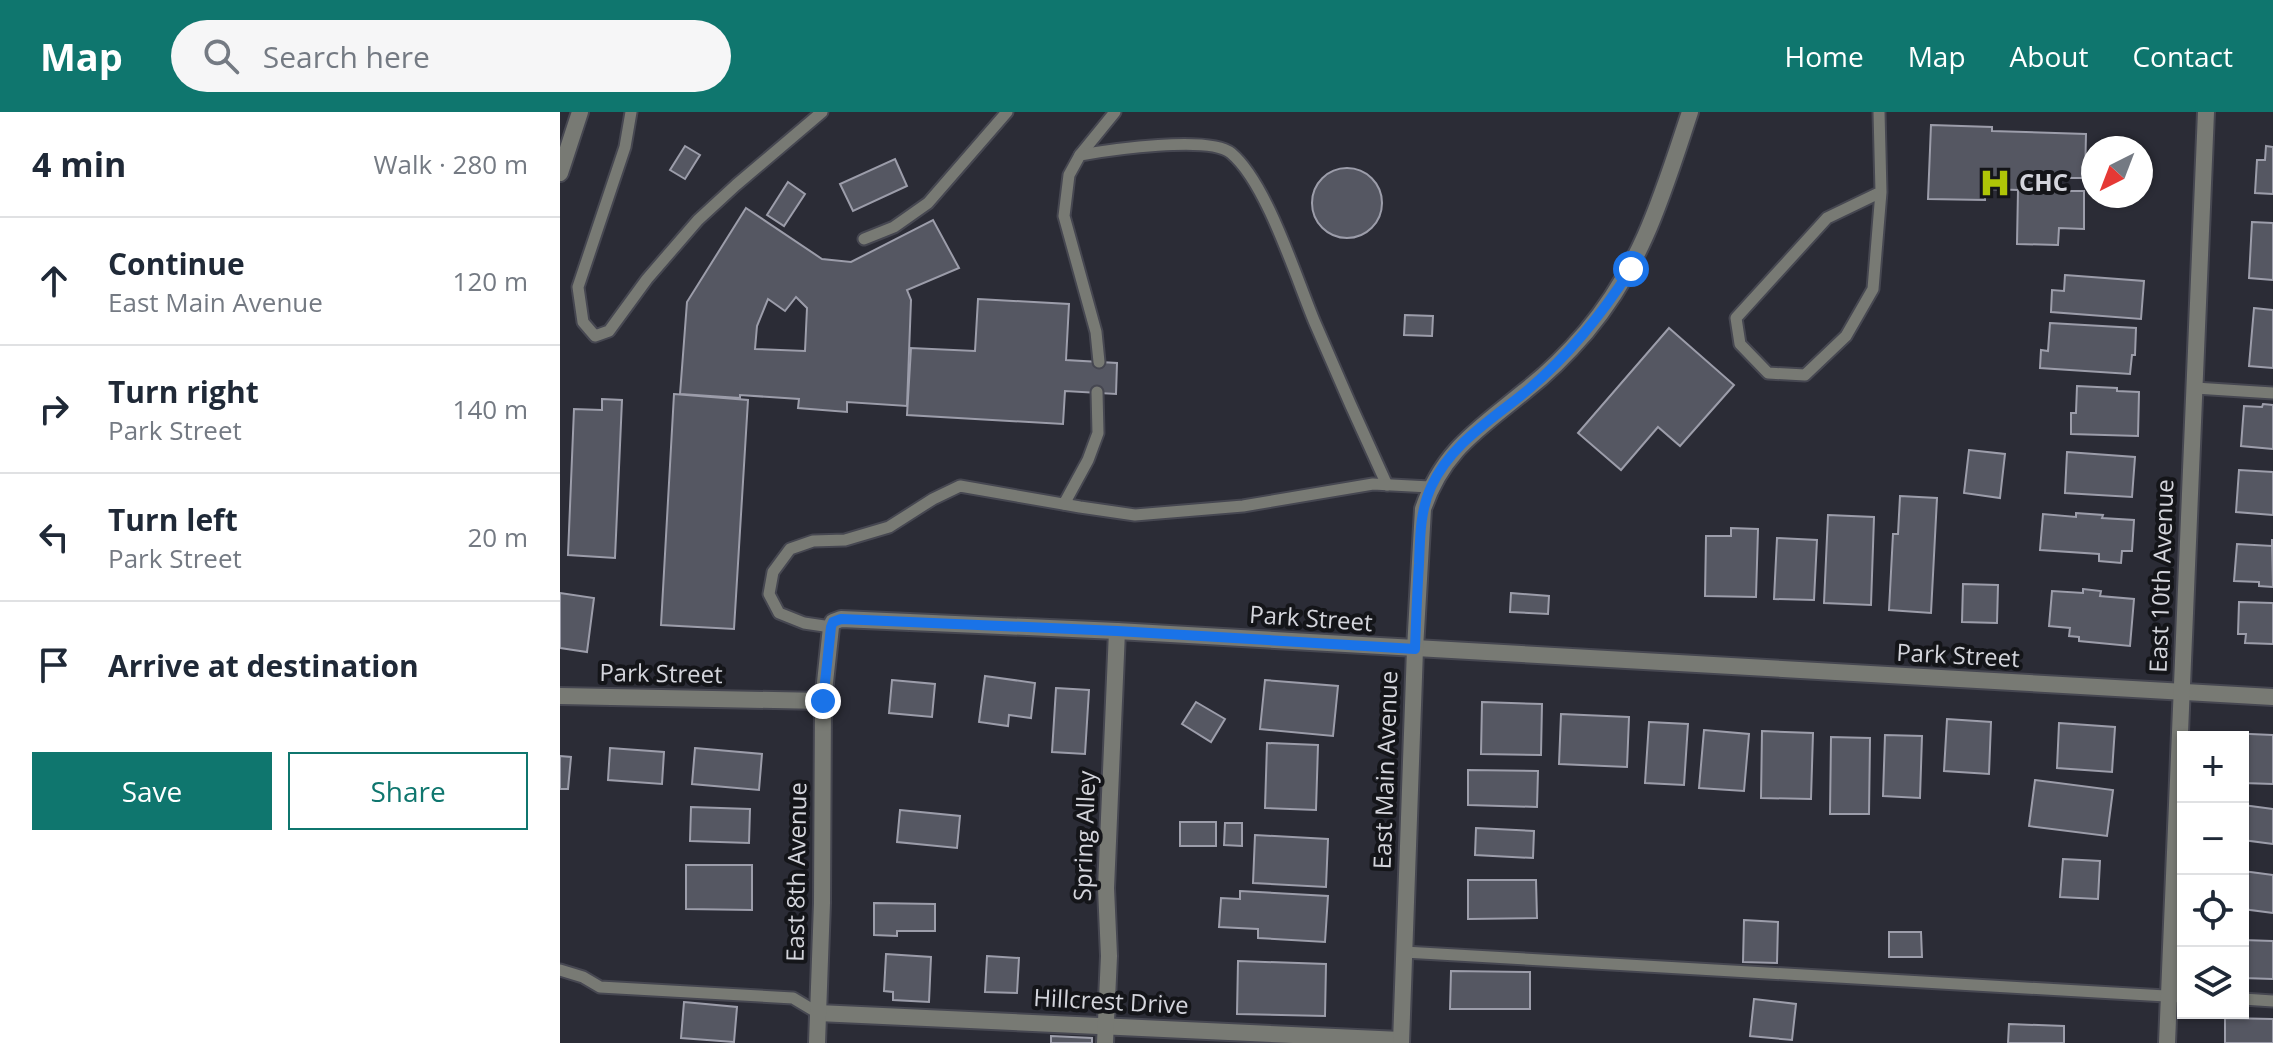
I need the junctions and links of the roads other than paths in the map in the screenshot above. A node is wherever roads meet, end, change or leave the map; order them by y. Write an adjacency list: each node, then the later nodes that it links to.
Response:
1 (580, 112): 10 (street)
2 (631, 112): 3 (lane)
3 (822, 112)
4 (1007, 112): 12 (lane)
5 (1115, 112): 9 (lane)
6 (1690, 112): 18 (street, East Main Avenue)
7 (1879, 112): 11 (lane)
8 (2206, 112): 14 (street, East 10th Avenue)
9 (1080, 155): 13 (lane); 17 (lane)
10 (560, 173)
11 (1881, 192): 11 (lane)
12 (864, 239)
13 (1099, 362)
14 (2195, 388): 16 (lane); 23 (street, East 10th Avenue)
15 (1097, 392): 19 (lane)
16 (2273, 393)
17 (1387, 485): 18 (lane); 19 (lane)
18 (1430, 487): 22 (street, East Main Avenue)
19 (1064, 504): 20 (lane)
20 (831, 627): 21 (street, Park Street); 26 (street)
21 (1117, 631): 22 (street, Park Street); 33 (street, Spring Alley)
22 (1415, 649): 23 (street, Park Street); 27 (street, East Main Avenue)
23 (2181, 693): 25 (street, Park Street); 29 (street, East 10th Avenue)
24 (560, 696): 26 (street, Park Street)
25 (2273, 697)
26 (823, 701): 32 (street, East 8th Avenue)
27 (1404, 952): 29 (lane); 34 (street, East Main Avenue)
28 (560, 970): 32 (lane)
29 (2176, 996): 36 (street, East 10th Avenue)
30 (2249, 999): 31 (lane)
31 (2273, 1001)
32 (818, 1013): 33 (street, Hillcrest Drive); 35 (street, East 8th Avenue)
33 (1105, 1034): 34 (street, Hillcrest Drive)
34 (1401, 1041)
35 (817, 1043)
36 (2167, 1043)

